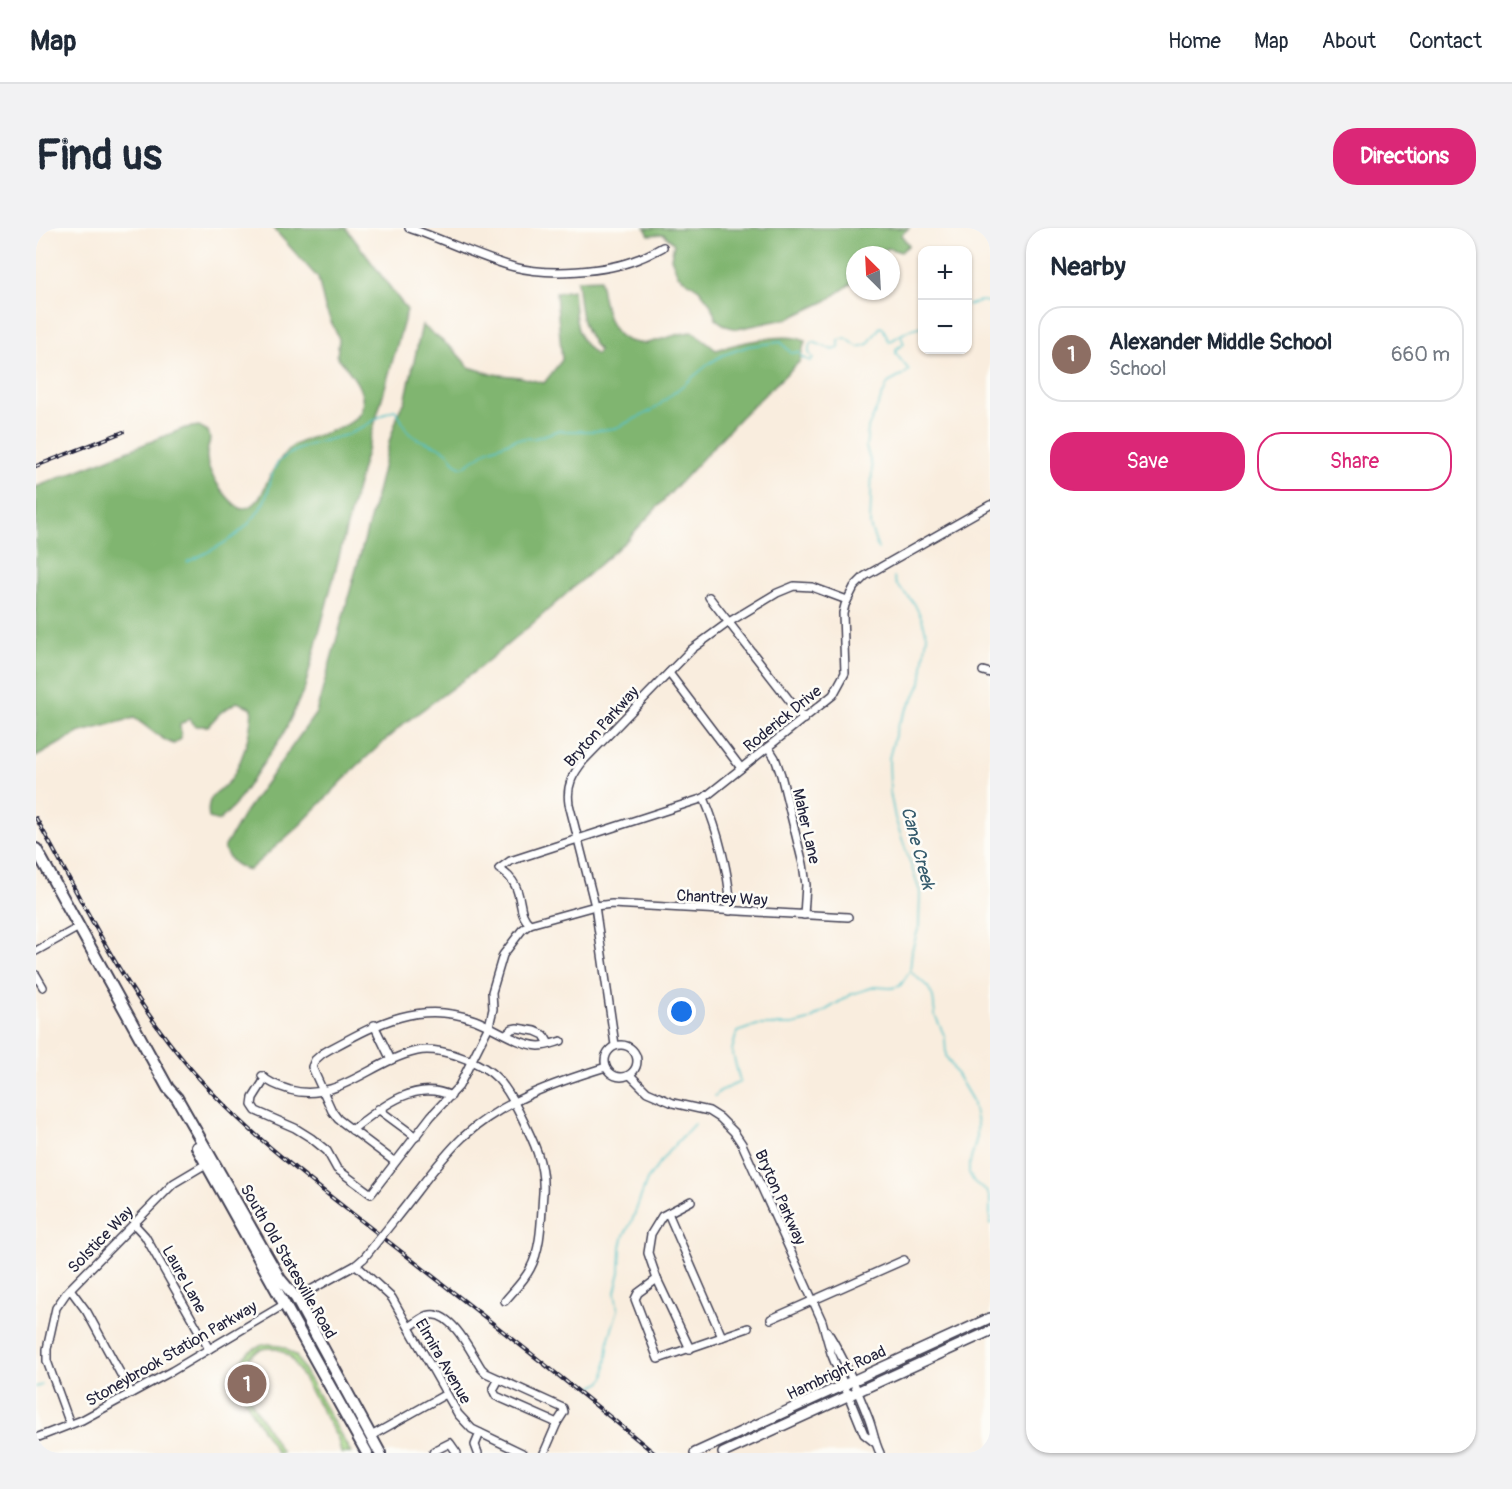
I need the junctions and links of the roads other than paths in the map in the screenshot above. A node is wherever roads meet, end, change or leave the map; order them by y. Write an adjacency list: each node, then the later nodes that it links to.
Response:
1 (410, 228): 2 (street)
2 (663, 246)
3 (989, 509): 5 (street)
4 (709, 597): 6 (street)
5 (847, 600): 6 (street, Bryton Parkway); 8 (street, Roderick Drive)
6 (728, 623): 7 (street, Bryton Parkway); 8 (street)
7 (669, 672): 10 (street); 12 (street, Bryton Parkway)
8 (804, 719): 9 (street, Roderick Drive)
9 (768, 747): 10 (street, Roderick Drive); 16 (street, Maher Lane)
10 (741, 768): 11 (street, Roderick Drive)
11 (704, 798): 12 (street, Roderick Drive); 15 (street)
12 (578, 838): 14 (street, Bryton Parkway); 18 (street, Roderick Drive)
13 (36, 849): 19 (main road, South Old Statesville Road)
14 (595, 906): 15 (street, Chantrey Way); 18 (street, Chantrey Way); 28 (street, Bryton Parkway)
15 (730, 911): 16 (street, Chantrey Way)
16 (804, 915): 17 (street, Chantrey Way)
17 (848, 917)
18 (530, 924): 24 (street)
19 (79, 927): 20 (street); 33 (main road, South Old Statesville Road)
20 (36, 951)
21 (36, 975): 22 (street)
22 (43, 987)
23 (374, 1025): 24 (street); 29 (street); 34 (street)
24 (489, 1026): 25 (street); 30 (street)
25 (506, 1034): 27 (street); 27 (street)
26 (561, 1041): 27 (street)
27 (549, 1044)
28 (615, 1045): 31 (street); 32 (street)
29 (391, 1060): 30 (street); 34 (street)
30 (472, 1061): 35 (street); 36 (street)
31 (606, 1067): 32 (street, Bryton Parkway); 36 (street)
32 (630, 1075): 52 (street, Bryton Parkway)
33 (168, 1088): 41 (main road, South Old Statesville Road); 50 (main road, South Old Statesville Road)
34 (324, 1092): 38 (street); 40 (street)
35 (451, 1096): 37 (street); 39 (street)
36 (513, 1101): 47 (street, bridge); 51 (street)
37 (378, 1110): 38 (street); 39 (street)
38 (352, 1130): 40 (street)
39 (416, 1137): 40 (street)
40 (395, 1162)
41 (206, 1164): 44 (street, Solstice Way); 45 (main road, South Old Statesville Road)
42 (691, 1202): 43 (street)
43 (668, 1213): 48 (street); 59 (street)
44 (134, 1224): 49 (street, Solstice Way); 60 (street, Laure Lane)
45 (247, 1238): 50 (main road); 53 (main road, South Old Statesville Road)
46 (904, 1260): 52 (street)
47 (356, 1265): 50 (street); 56 (street, Elmira Avenue)
48 (657, 1279): 61 (street); 61 (street)
49 (70, 1289): 65 (street); 69 (street, Solstice Way)
50 (296, 1298): 62 (main road, South Old Statesville Road)
51 (505, 1301)
52 (813, 1301): 55 (street); 64 (street, Bryton Parkway)
53 (285, 1304): 60 (street, Stoneybrook Station Parkway); 62 (main road); 74 (main road, South Old Statesville Road)
54 (990, 1318): 64 (street, Hambright Road)
55 (771, 1319)
56 (409, 1328): 63 (street); 67 (street, Elmira Avenue)
57 (748, 1328): 59 (street)
58 (990, 1331): 66 (street, Hambright Road)
59 (722, 1337): 61 (street)
60 (209, 1349): 65 (street, Stoneybrook Station Parkway)
61 (690, 1349)
62 (324, 1350): 71 (main road, South Old Statesville Road)
63 (499, 1379): 68 (street); 68 (street)
64 (848, 1382): 66 (street, Bryton Parkway); 73 (street, Hambright Road)
65 (131, 1393): 69 (street, Stoneybrook Station Parkway)
66 (853, 1393): 81 (street, Hambright Road); 82 (street, Bryton Parkway)
67 (446, 1394): 70 (street, Elmira Avenue); 71 (street)
68 (557, 1423): 80 (street)
69 (70, 1424): 72 (street, Stoneybrook Station Parkway)
70 (480, 1433): 78 (street); 79 (street, Elmira Avenue)
71 (371, 1436): 75 (main road, South Old Statesville Road)
72 (36, 1438)
73 (697, 1452)
74 (367, 1453)
75 (380, 1453)
76 (433, 1453): 77 (street)
77 (457, 1453)
78 (478, 1453)
79 (522, 1453)
80 (544, 1453)
81 (723, 1453)
82 (880, 1453)

